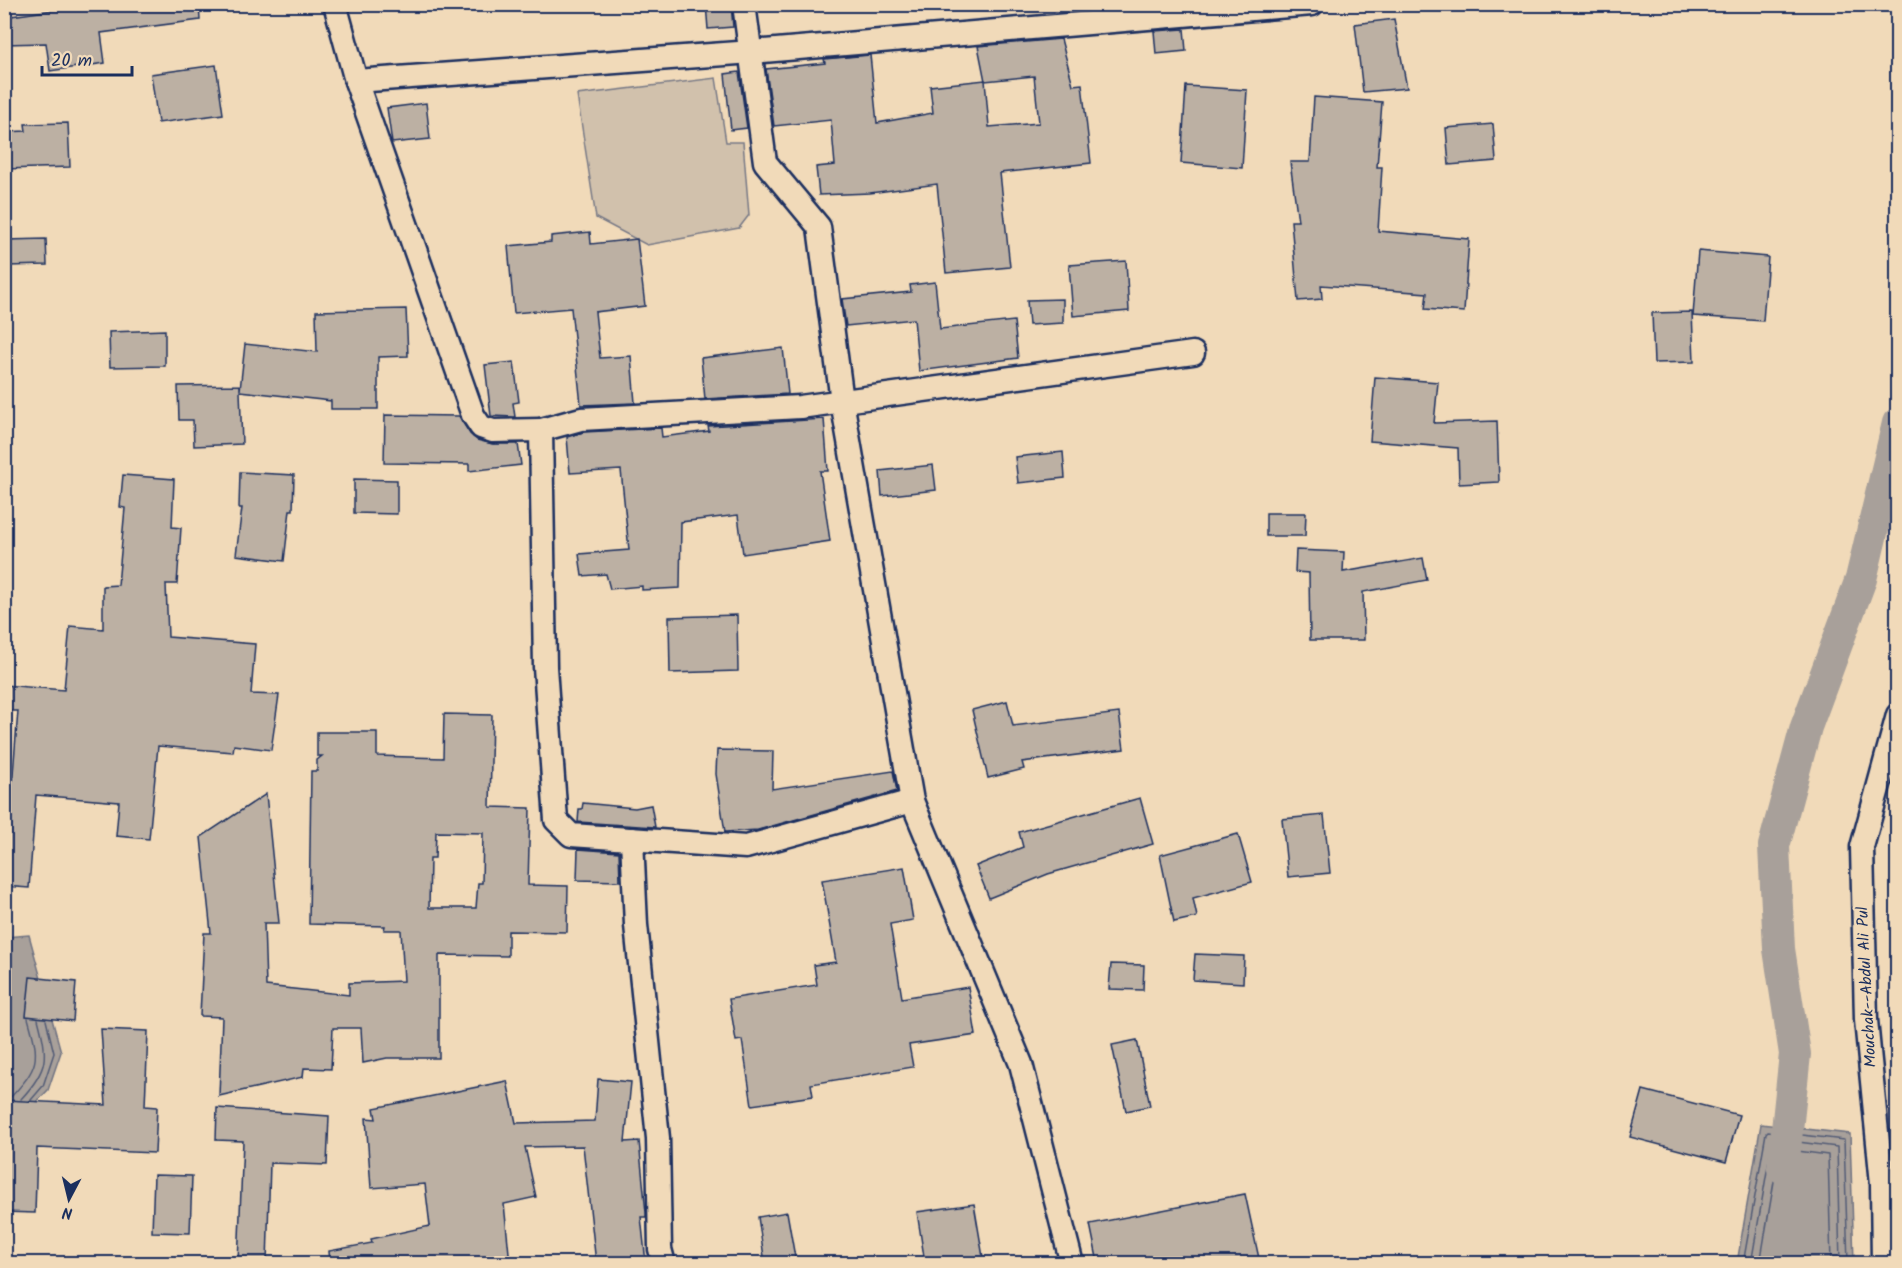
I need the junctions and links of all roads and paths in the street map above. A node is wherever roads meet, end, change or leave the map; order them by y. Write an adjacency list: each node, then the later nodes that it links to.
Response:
1 (335, 4): 5 (street)
2 (744, 4): 4 (street)
3 (1312, 4): 4 (street)
4 (752, 52): 5 (street); 7 (street)
5 (356, 81): 8 (street)
6 (1193, 353): 7 (street)
7 (842, 402): 8 (street); 10 (street)
8 (541, 430): 11 (street)
9 (1898, 715): 14 (street, Mouchak--Abdul Ali Pul)
10 (912, 801): 11 (street); 13 (street)
11 (632, 839): 12 (street)
12 (664, 1263)
13 (1072, 1263)
14 (1883, 1263)

